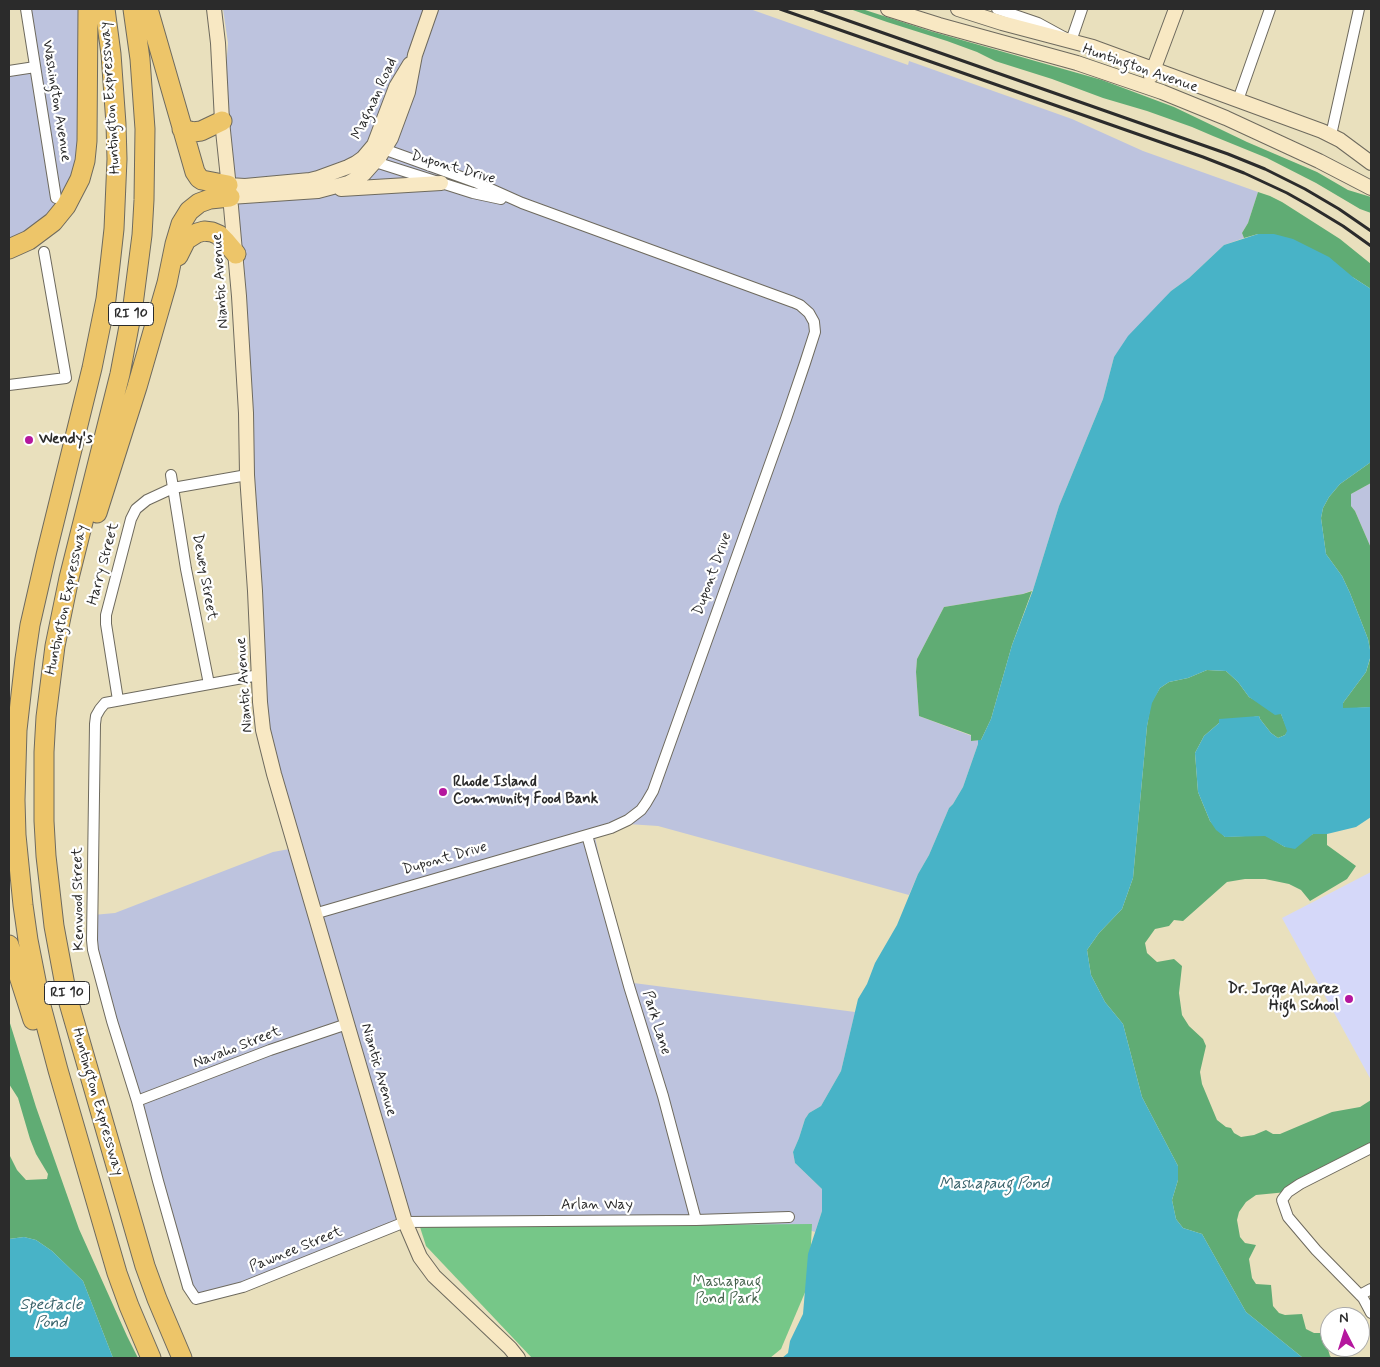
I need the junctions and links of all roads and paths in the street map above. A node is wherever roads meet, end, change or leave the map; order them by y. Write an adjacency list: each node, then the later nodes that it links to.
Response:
1 (26, 9): 16 (street, Washington Avenue)
2 (88, 9): 33 (highway)
3 (105, 9): 51 (highway, Huntington Expressway / RI 10)
4 (133, 9): 41 (highway, Huntington Expressway / RI 10)
5 (148, 9): 22 (highway)
6 (214, 9): 21 (street, Niantic Avenue)
7 (431, 9): 24 (street, Magnan Road)
8 (888, 9): 19 (street, Huntington Avenue)
9 (958, 9): 15 (street, Huntington Avenue)
10 (997, 9): 15 (street, Huntington Avenue)
11 (1082, 9): 15 (street)
12 (1176, 9): 17 (street)
13 (1270, 9): 20 (street)
14 (1359, 9): 23 (street)
15 (1071, 40): 17 (street, Huntington Avenue)
16 (35, 67): 18 (street); 31 (street, Washington Avenue)
17 (1154, 69): 19 (street); 20 (street, Huntington Avenue)
18 (9, 71)
19 (1148, 87): 29 (street, Huntington Avenue)
20 (1238, 100): 23 (street, Huntington Avenue)
21 (222, 121): 22 (highway); 30 (street, Niantic Avenue)
22 (182, 129): 30 (highway)
23 (1332, 135): 26 (street, Huntington Avenue)
24 (379, 147): 25 (street, Magnan Road); 32 (street, Dupont Drive)
25 (369, 160): 27 (street, Dupont Drive); 28 (street, Magnan Road)
26 (1371, 163)
27 (441, 183): 28 (street); 32 (street, Dupont Drive)
28 (314, 185): 30 (street)
29 (1371, 188)
30 (229, 191): 35 (street, Niantic Avenue); 36 (highway)
31 (56, 198)
32 (522, 204): 45 (street, Dupont Drive)
33 (9, 249)
34 (44, 252): 37 (street)
35 (236, 254): 36 (highway); 39 (street, Niantic Avenue)
36 (167, 283): 41 (highway)
37 (9, 385)
38 (171, 475): 40 (street, Dewey Street)
39 (248, 475): 40 (street); 42 (street, Niantic Avenue)
40 (173, 488): 43 (street, Dewey Street); 44 (street, Harry Street)
41 (61, 613): 60 (highway, Huntington Expressway / RI 10)
42 (259, 676): 43 (street, Kenwood Street); 46 (street, Niantic Avenue)
43 (209, 684): 44 (street, Kenwood Street)
44 (118, 700): 49 (street, Kenwood Street)
45 (587, 835): 46 (street, Dupont Drive); 53 (street, Park Lane)
46 (314, 914): 48 (street, Niantic Avenue)
47 (9, 945): 51 (highway)
48 (348, 1024): 49 (street, Navaho Street); 54 (street, Niantic Avenue)
49 (137, 1101): 57 (street, Kenwood Street)
50 (1371, 1148): 56 (street)
51 (82, 1154): 59 (highway, Huntington Expressway / RI 10)
52 (789, 1217): 53 (street, Arlan Way)
53 (696, 1220): 54 (street, Arlan Way)
54 (405, 1222): 57 (street, Pawnee Street); 61 (street, Niantic Avenue)
55 (1371, 1289): 56 (street)
56 (1360, 1295): 58 (street)
57 (196, 1300)
58 (1371, 1312)
59 (151, 1358)
60 (182, 1358)
61 (518, 1358)

